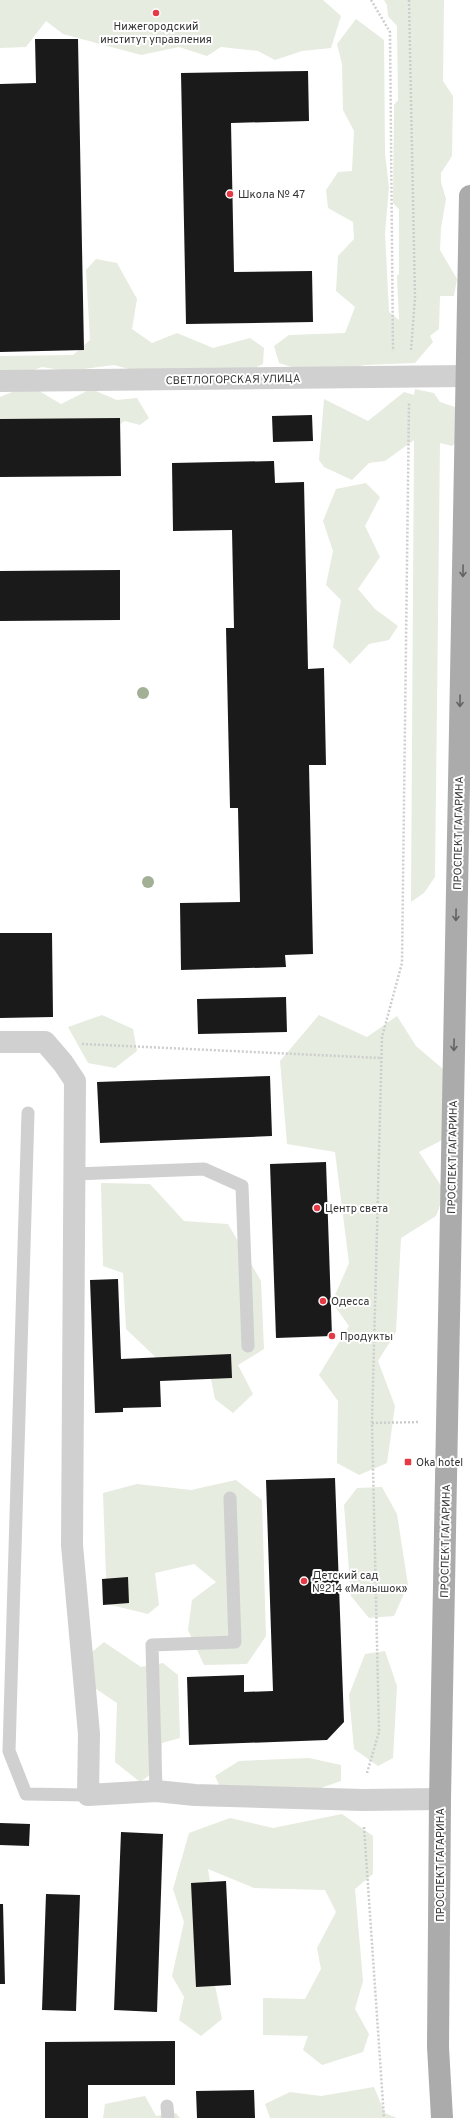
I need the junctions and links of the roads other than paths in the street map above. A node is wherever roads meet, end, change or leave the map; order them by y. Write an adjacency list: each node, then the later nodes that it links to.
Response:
1 (470, 196): 2 (main road, ПРОСПЕКТ ГАГАРИНА)
2 (466, 376): 3 (street, СВЕТЛОГОРСКАЯ УЛИЦА); 11 (main road, ПРОСПЕКТ ГАГАРИНА, one-way to 11)
3 (0, 381)
4 (0, 1042): 6 (street)
5 (28, 1113): 10 (lane)
6 (74, 1174): 7 (lane); 10 (street)
7 (248, 1346)
8 (230, 1498): 9 (lane)
9 (156, 1791): 10 (street); 11 (street)
10 (88, 1795)
11 (440, 1799): 12 (main road, ПРОСПЕКТ ГАГАРИНА)
12 (442, 2118)

